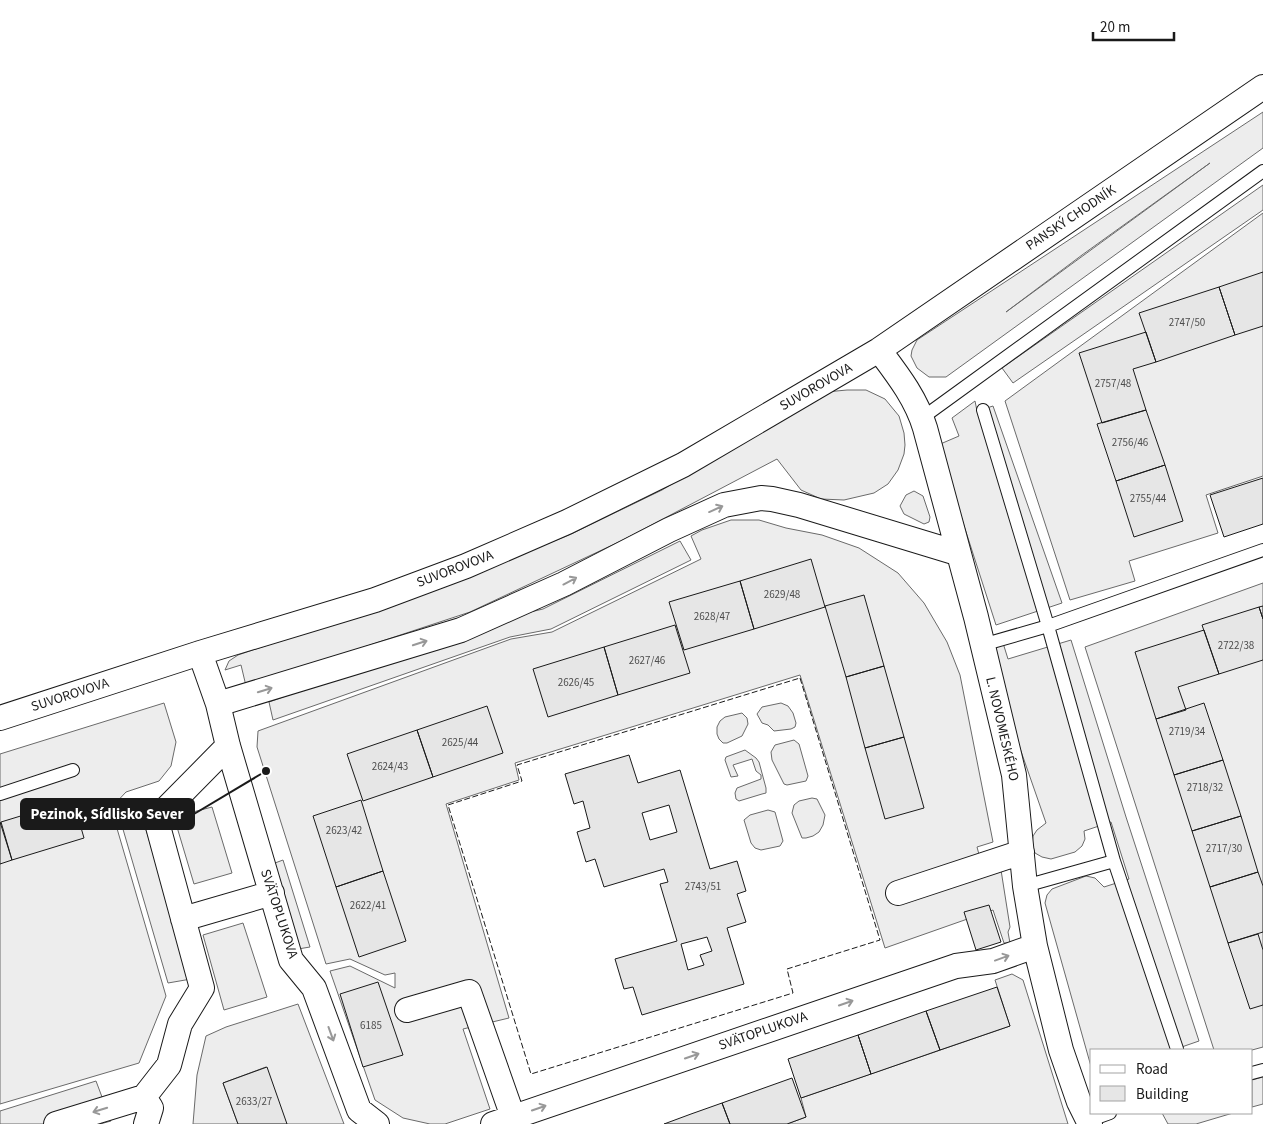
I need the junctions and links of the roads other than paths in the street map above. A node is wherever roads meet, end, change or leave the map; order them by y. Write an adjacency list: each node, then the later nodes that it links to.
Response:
1 (1263, 87): 3 (street, PANSKÝ CHODNÍK)
2 (1263, 171): 5 (lane)
3 (879, 350): 5 (street, L. NOVOMESKÉHO); 10 (street, SUVOROVOVA)
4 (983, 410): 8 (lane)
5 (922, 418): 7 (street, L. NOVOMESKÉHO)
6 (1263, 550): 8 (lane)
7 (957, 553): 9 (street, L. NOVOMESKÉHO); 11 (street, one-way to 7)
8 (1048, 626): 9 (lane); 17 (lane)
9 (982, 645): 16 (street, L. NOVOMESKÉHO)
10 (200, 653): 11 (street, SVÄTOPLUKOVA); 12 (street, SUVOROVOVA)
11 (218, 704): 13 (street, SVÄTOPLUKOVA)
12 (0, 718)
13 (228, 746): 19 (street, SVÄTOPLUKOVA); 21 (street)
14 (73, 770): 15 (lane)
15 (0, 794)
16 (1022, 852): 18 (street, L. NOVOMESKÉHO); 20 (street)
17 (1114, 861): 18 (lane); 24 (lane)
18 (1026, 886): 22 (street, L. NOVOMESKÉHO)
19 (272, 893): 21 (street); 31 (street, SVÄTOPLUKOVA, one-way to 31)
20 (898, 893)
21 (184, 920): 25 (street)
22 (1034, 946): 27 (street, SVÄTOPLUKOVA, one-way to 22); 28 (street, L. NOVOMESKÉHO)
23 (407, 1010): 27 (street)
24 (1177, 1049)
25 (144, 1097): 29 (street, one-way to 29); 30 (street)
26 (1108, 1114): 28 (lane, L. NOVOMESKÉHO)
27 (503, 1120)
28 (1089, 1123)
29 (56, 1124)
30 (146, 1124)
31 (377, 1124)

